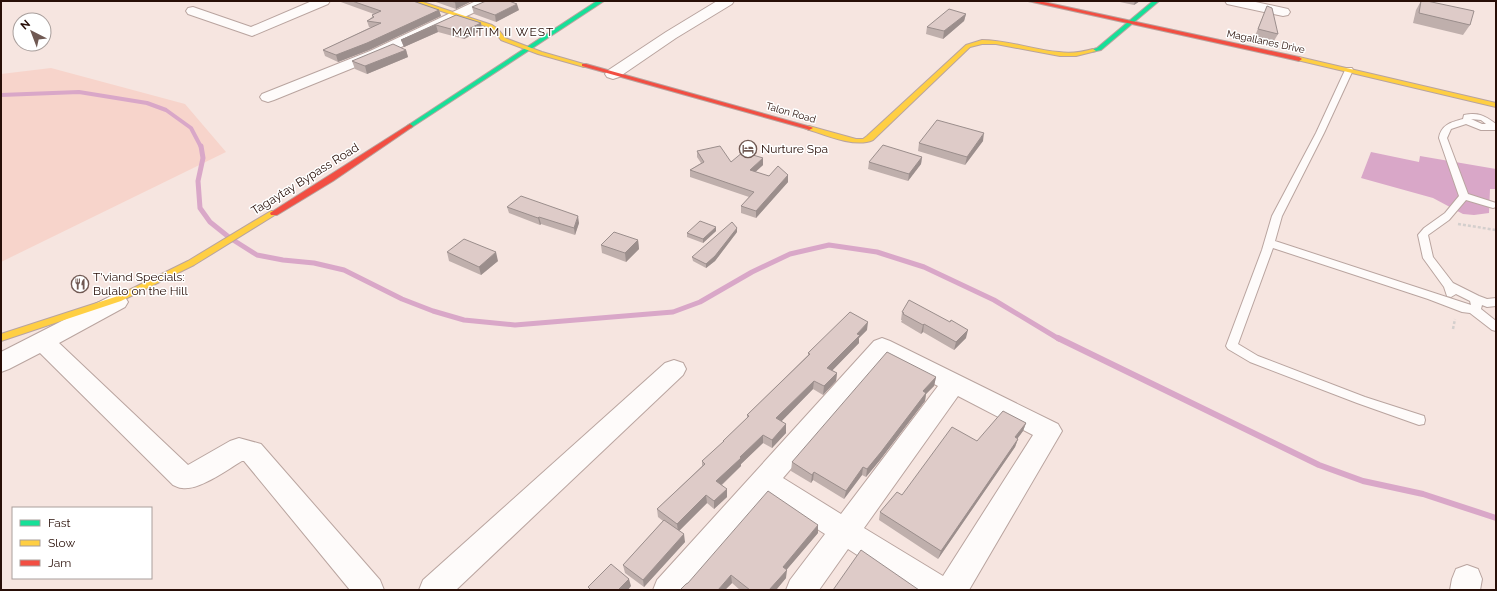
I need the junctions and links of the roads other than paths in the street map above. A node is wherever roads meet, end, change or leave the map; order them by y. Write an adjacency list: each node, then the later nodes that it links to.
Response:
1 (324, 1): 9 (street)
2 (415, 1): 11 (street, Talon Road)
3 (487, 1): 11 (street)
4 (601, 1): 13 (street, Tagaytay Bypass Road)
5 (727, 1): 15 (street)
6 (1031, 1): 12 (street, Magallanes Drive)
7 (1156, 1): 12 (street)
8 (1232, 1): 10 (street)
9 (193, 12)
10 (1283, 12)
11 (457, 15): 13 (street, Talon Road); 16 (street)
12 (1131, 22): 14 (street, Magallanes Drive); 15 (street, Talon Road)
13 (527, 49): 15 (street, Talon Road); 22 (street, Tagaytay Bypass Road)
14 (1349, 70): 17 (street, Magallanes Drive); 21 (lane)
15 (613, 74)
16 (268, 97)
17 (1496, 105)
18 (1493, 127): 19 (lane)
19 (1464, 196): 20 (lane); 23 (lane)
20 (1493, 205)
21 (1269, 243): 24 (lane); 33 (lane)
22 (164, 278): 28 (street, Tagaytay Bypass Road); 29 (street)
23 (1450, 286): 24 (lane); 26 (lane)
24 (1432, 296): 26 (lane)
25 (1496, 302): 26 (lane)
26 (1474, 304): 27 (lane)
27 (1496, 327)
28 (1, 338)
29 (43, 341): 30 (street); 36 (street)
30 (1, 363)
31 (674, 368): 37 (street)
32 (954, 383): 34 (street); 35 (street); 41 (street)
33 (1419, 420)
34 (764, 481): 35 (street); 38 (street)
35 (845, 531): 39 (street); 40 (street)
36 (369, 590)
37 (434, 590)
38 (668, 590)
39 (801, 590)
40 (938, 590)
41 (952, 590)

